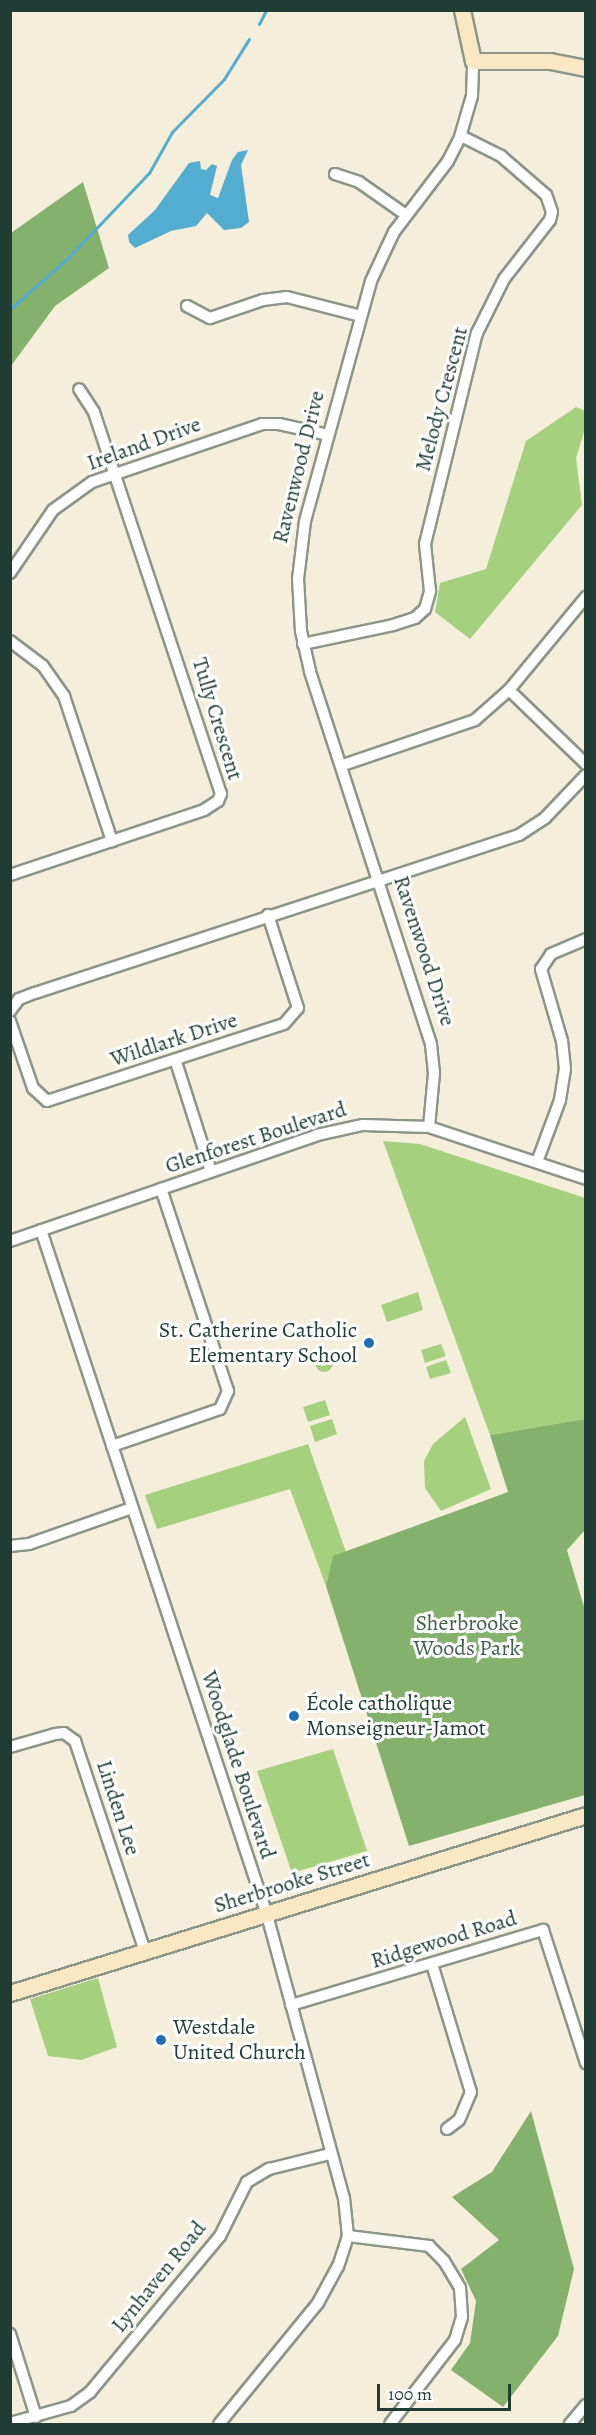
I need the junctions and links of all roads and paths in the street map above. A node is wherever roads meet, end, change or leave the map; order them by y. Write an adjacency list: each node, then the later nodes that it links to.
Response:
1 (462, 10): 2 (main road, Ravenwood Drive)
2 (473, 61): 3 (main road); 4 (street, Ravenwood Drive)
3 (585, 68)
4 (461, 136): 6 (street, Ravenwood Drive); 15 (street, Melody Crescent)
5 (335, 174): 6 (street)
6 (406, 215): 8 (street, Ravenwood Drive)
7 (187, 306): 8 (street)
8 (361, 316): 10 (street, Ravenwood Drive)
9 (79, 389): 11 (street)
10 (328, 435): 11 (street, Ireland Drive); 15 (street, Ravenwood Drive)
11 (115, 473): 12 (street, Ireland Drive); 20 (street, Tully Crescent)
12 (10, 573)
13 (585, 597): 16 (street)
14 (10, 641): 20 (street)
15 (303, 644): 18 (street, Ravenwood Drive)
16 (509, 690): 17 (street); 18 (street)
17 (585, 764)
18 (343, 765): 22 (street, Ravenwood Drive)
19 (585, 774): 22 (street)
20 (112, 840): 21 (street, Tully Crescent)
21 (10, 875)
22 (378, 883): 23 (street); 28 (street, Ravenwood Drive)
23 (268, 915): 25 (street); 27 (street, Wildlark Drive)
24 (585, 939): 29 (street)
25 (10, 1011)
26 (10, 1021): 27 (street, Wildlark Drive)
27 (176, 1062): 30 (street)
28 (429, 1128): 29 (street, Glenforest Boulevard); 30 (street, Glenforest Boulevard)
29 (537, 1162): 31 (street, Glenforest Boulevard)
30 (211, 1172): 32 (street, Glenforest Boulevard)
31 (585, 1179)
32 (161, 1189): 33 (street, Glenforest Boulevard); 35 (street)
33 (40, 1230): 34 (street, Glenforest Boulevard); 35 (street, Woodglade Boulevard)
34 (10, 1241)
35 (112, 1446): 36 (street, Woodglade Boulevard)
36 (132, 1508): 37 (street); 40 (street, Woodglade Boulevard)
37 (10, 1546)
38 (10, 1747): 41 (street, Linden Lee)
39 (585, 1815): 40 (main road, Sherbrooke Street)
40 (267, 1915): 41 (main road, Sherbrooke Street); 44 (street, Woodglade Boulevard)
41 (145, 1952): 43 (main road, Sherbrooke Street)
42 (432, 1964): 44 (street, Ridgewood Road); 45 (street, Ridgewood Road); 46 (street)
43 (10, 1993)
44 (291, 2005): 47 (street, Woodglade Boulevard)
45 (585, 2063)
46 (447, 2129)
47 (330, 2154): 48 (street, Woodglade Boulevard); 51 (street, Lynhaven Road)
48 (348, 2236): 53 (street, Woodglade Boulevard); 54 (street)
49 (10, 2334): 51 (street)
50 (585, 2405): 55 (street)
51 (36, 2417): 52 (street, Lynhaven Road)
52 (10, 2423)
53 (219, 2424)
54 (390, 2424)
55 (570, 2424)

